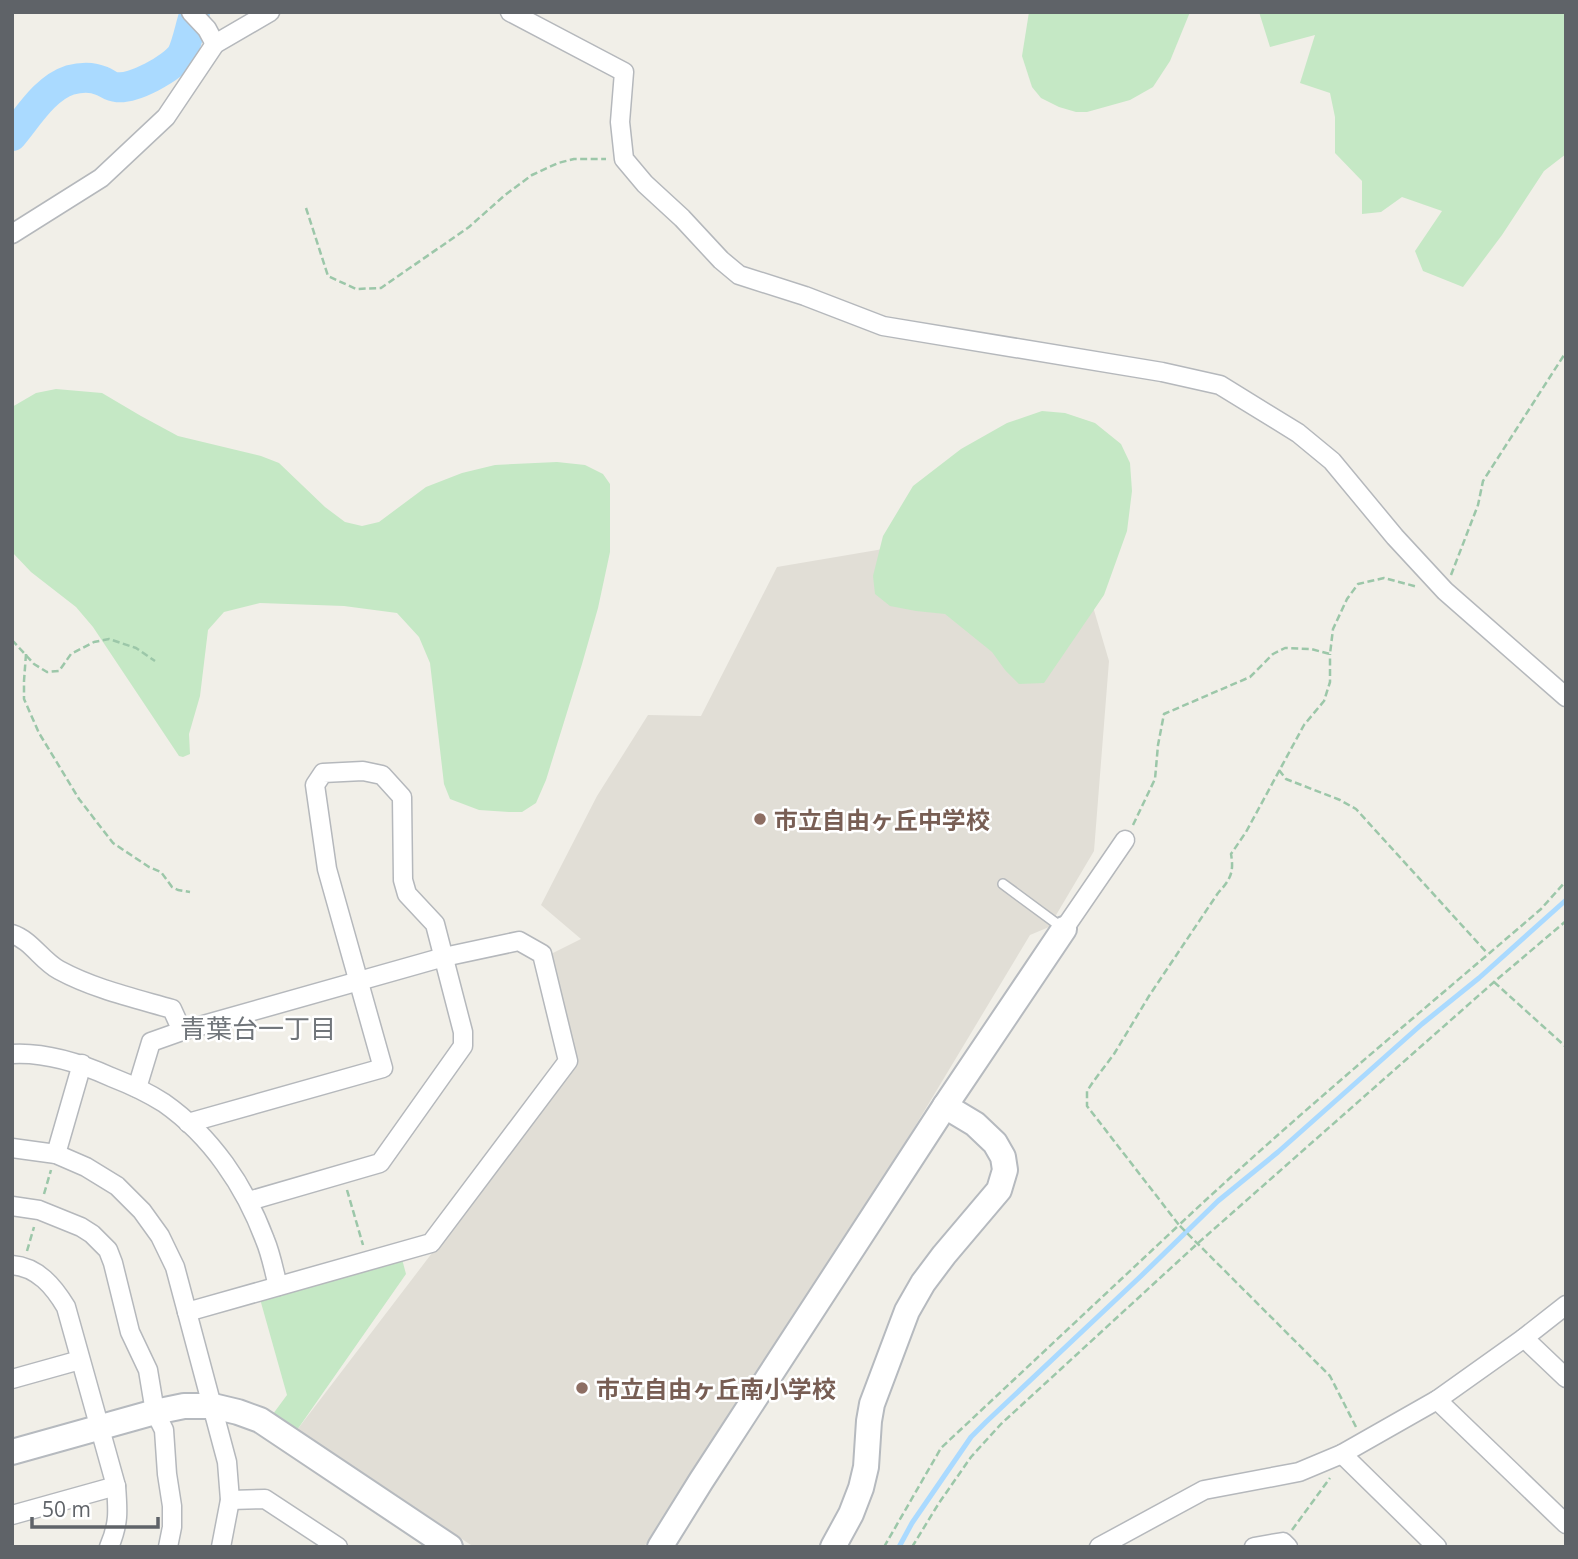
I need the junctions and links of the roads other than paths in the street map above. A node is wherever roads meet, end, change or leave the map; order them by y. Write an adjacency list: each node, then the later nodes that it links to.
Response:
1 (191, 12): 4 (street)
2 (270, 12): 4 (street)
3 (510, 12): 6 (street)
4 (215, 44): 5 (street)
5 (12, 234)
6 (1566, 697)
7 (1125, 840): 9 (street)
8 (1003, 884): 9 (lane)
9 (1064, 929): 17 (street)
10 (12, 934): 13 (street)
11 (444, 957): 12 (street); 12 (street); 21 (street); 24 (street)
12 (358, 981): 13 (street); 18 (street)
13 (182, 1031): 16 (street)
14 (12, 1054): 15 (street)
15 (82, 1064): 16 (street); 20 (street)
16 (137, 1088): 18 (street)
17 (945, 1106): 47 (street); 48 (street)
18 (188, 1123): 21 (street)
19 (12, 1149): 20 (street)
20 (56, 1154): 26 (street)
21 (249, 1201): 24 (street)
22 (12, 1206): 33 (street)
23 (12, 1265): 28 (street)
24 (278, 1286): 26 (street)
25 (1566, 1305): 27 (street)
26 (187, 1312): 32 (street)
27 (1524, 1338): 29 (street); 31 (street)
28 (80, 1360): 30 (street); 34 (street)
29 (1566, 1378)
30 (12, 1379)
31 (1437, 1400): 36 (street); 40 (street)
32 (213, 1406): 33 (street); 38 (street); 46 (street)
33 (155, 1412): 34 (street); 44 (street)
34 (99, 1428): 35 (street); 37 (street)
35 (12, 1452)
36 (1342, 1454): 49 (street); 51 (street)
37 (116, 1486): 39 (street); 43 (street)
38 (230, 1500): 42 (street); 45 (street)
39 (12, 1515)
40 (1566, 1524)
41 (1286, 1544): 50 (street)
42 (339, 1546)
43 (109, 1547)
44 (169, 1547)
45 (221, 1547)
46 (450, 1547)
47 (660, 1547)
48 (833, 1547)
49 (1099, 1547)
50 (1254, 1547)
51 (1437, 1547)

